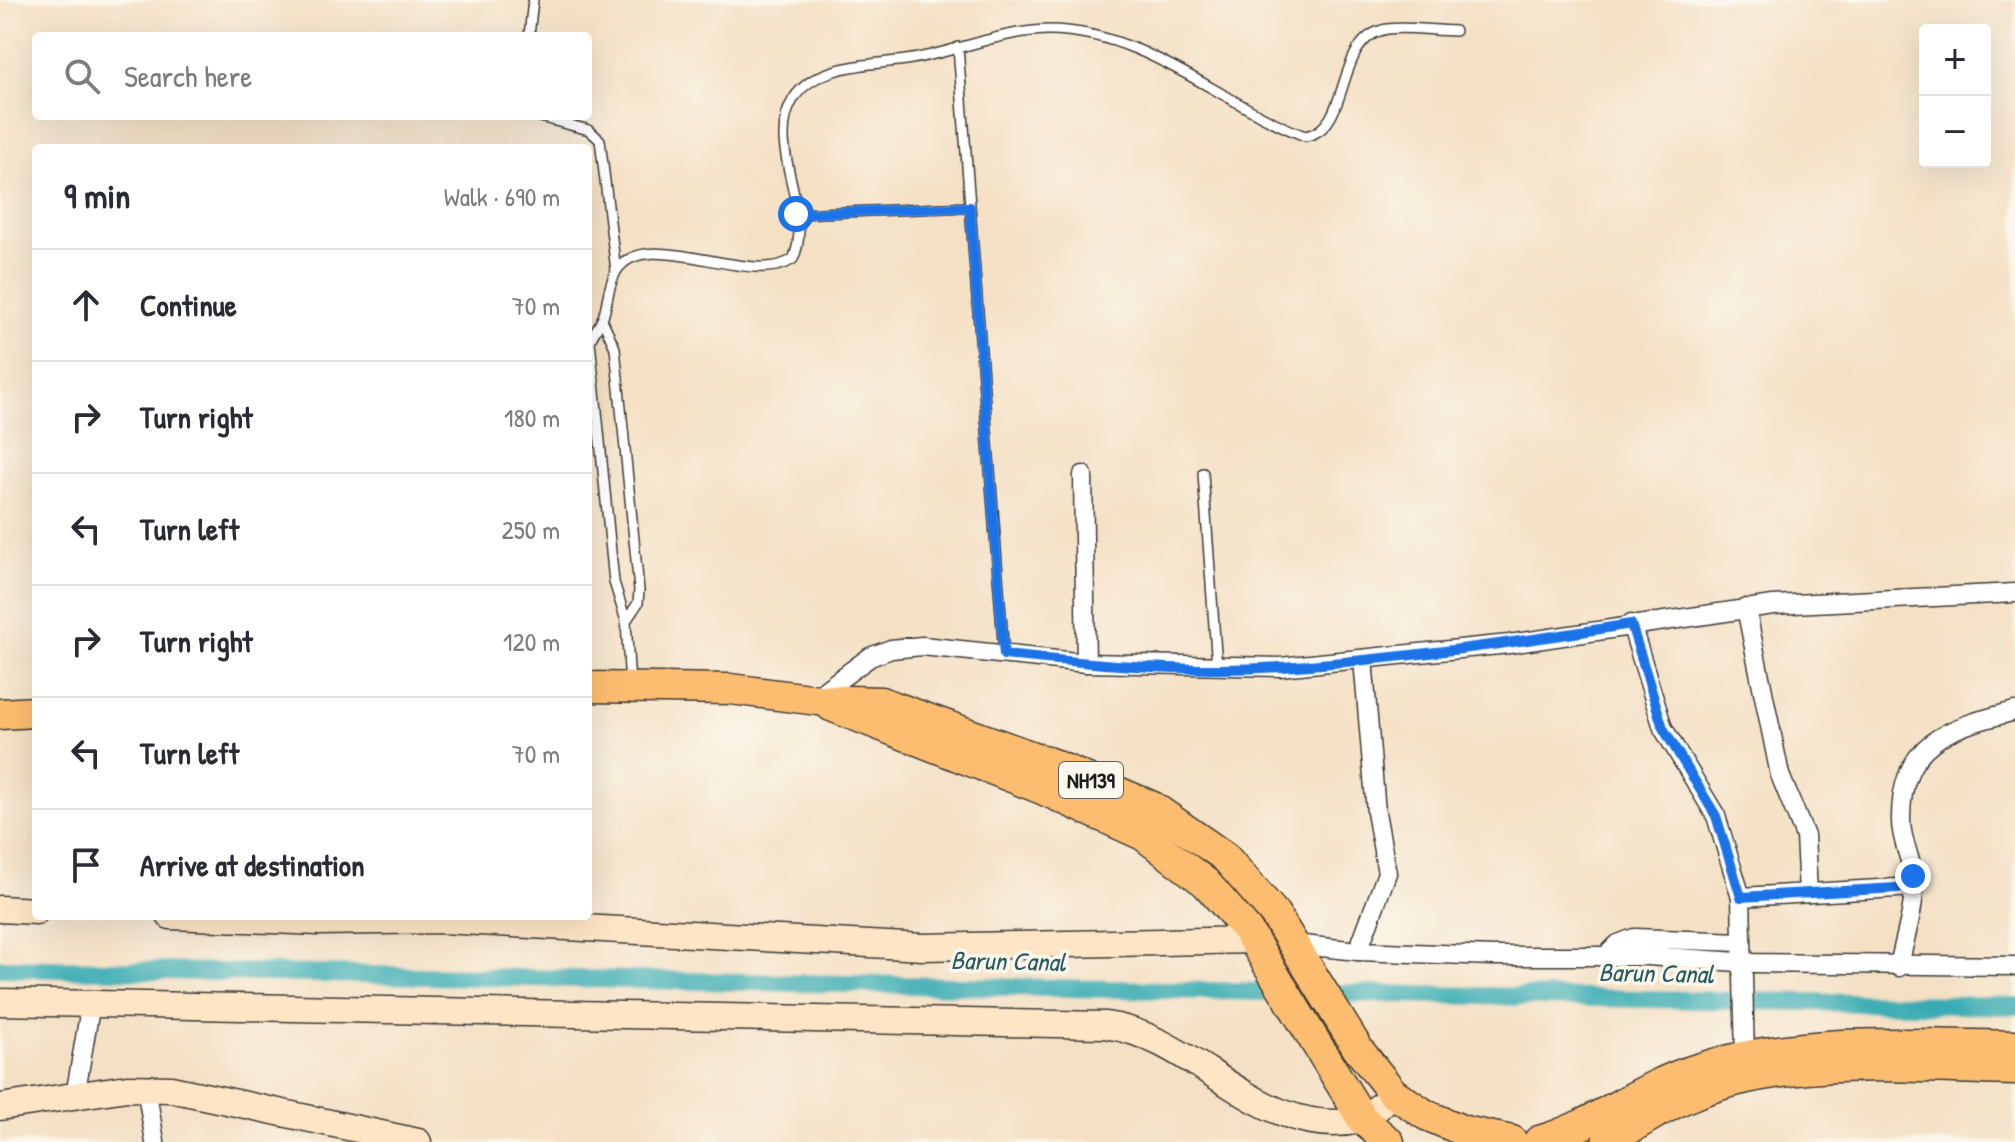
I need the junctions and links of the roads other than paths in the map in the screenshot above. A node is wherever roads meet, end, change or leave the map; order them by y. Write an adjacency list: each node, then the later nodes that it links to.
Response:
1 (533, 0): 3 (lane)
2 (1455, 31): 4 (lane)
3 (529, 32)
4 (958, 47): 6 (lane); 7 (lane)
5 (551, 120): 8 (lane)
6 (970, 207): 7 (lane); 18 (lane)
7 (796, 214): 8 (lane)
8 (616, 271): 9 (lane)
9 (602, 319): 10 (lane); 16 (lane)
10 (592, 337)
11 (592, 361): 16 (lane)
12 (1203, 473): 21 (lane)
13 (1083, 475): 20 (street)
14 (2015, 593): 15 (street)
15 (1746, 608): 17 (street); 29 (street)
16 (626, 621): 22 (lane)
17 (1631, 624): 19 (street); 30 (street)
18 (1004, 655): 20 (street); 24 (street)
19 (1363, 659): 21 (street); 38 (street)
20 (1086, 663): 21 (street)
21 (1217, 667)
22 (630, 686): 23 (highway, NH139); 24 (highway, NH139)
23 (592, 687)
24 (816, 700): 37 (highway, NH139); 39 (highway, NH139)
25 (2015, 711): 28 (street)
26 (32, 712): 27 (highway)
27 (0, 714)
28 (1914, 887): 29 (street); 43 (street)
29 (1808, 893): 30 (street)
30 (1741, 897): 36 (street)
31 (0, 909): 32 (main road)
32 (32, 911)
33 (270, 920): 35 (main road)
34 (443, 920): 37 (main road)
35 (443, 920)
36 (1741, 942): 40 (street); 41 (street)
37 (1259, 951): 54 (highway, NH139)
38 (1358, 951): 39 (street); 40 (street)
39 (1299, 952): 50 (highway, NH139)
40 (1606, 956): 41 (street)
41 (1740, 962): 43 (street); 47 (street)
42 (2015, 966): 43 (street)
43 (1899, 967)
44 (0, 1002): 45 (main road)
45 (91, 1003): 51 (street); 54 (main road)
46 (2015, 1046): 47 (highway)
47 (1745, 1057): 59 (highway)
48 (2015, 1070): 52 (highway)
49 (146, 1087): 51 (main road); 55 (street); 56 (main road)
50 (1393, 1093): 54 (main road); 58 (highway, NH139)
51 (75, 1096): 53 (main road)
52 (1672, 1104): 60 (highway); 61 (highway)
53 (0, 1107)
54 (1363, 1120): 57 (highway, NH139)
55 (155, 1142)
56 (418, 1142)
57 (1389, 1142)
58 (1511, 1142): 59 (highway, NH139)
59 (1539, 1142)
60 (1607, 1142)
61 (1654, 1142)

